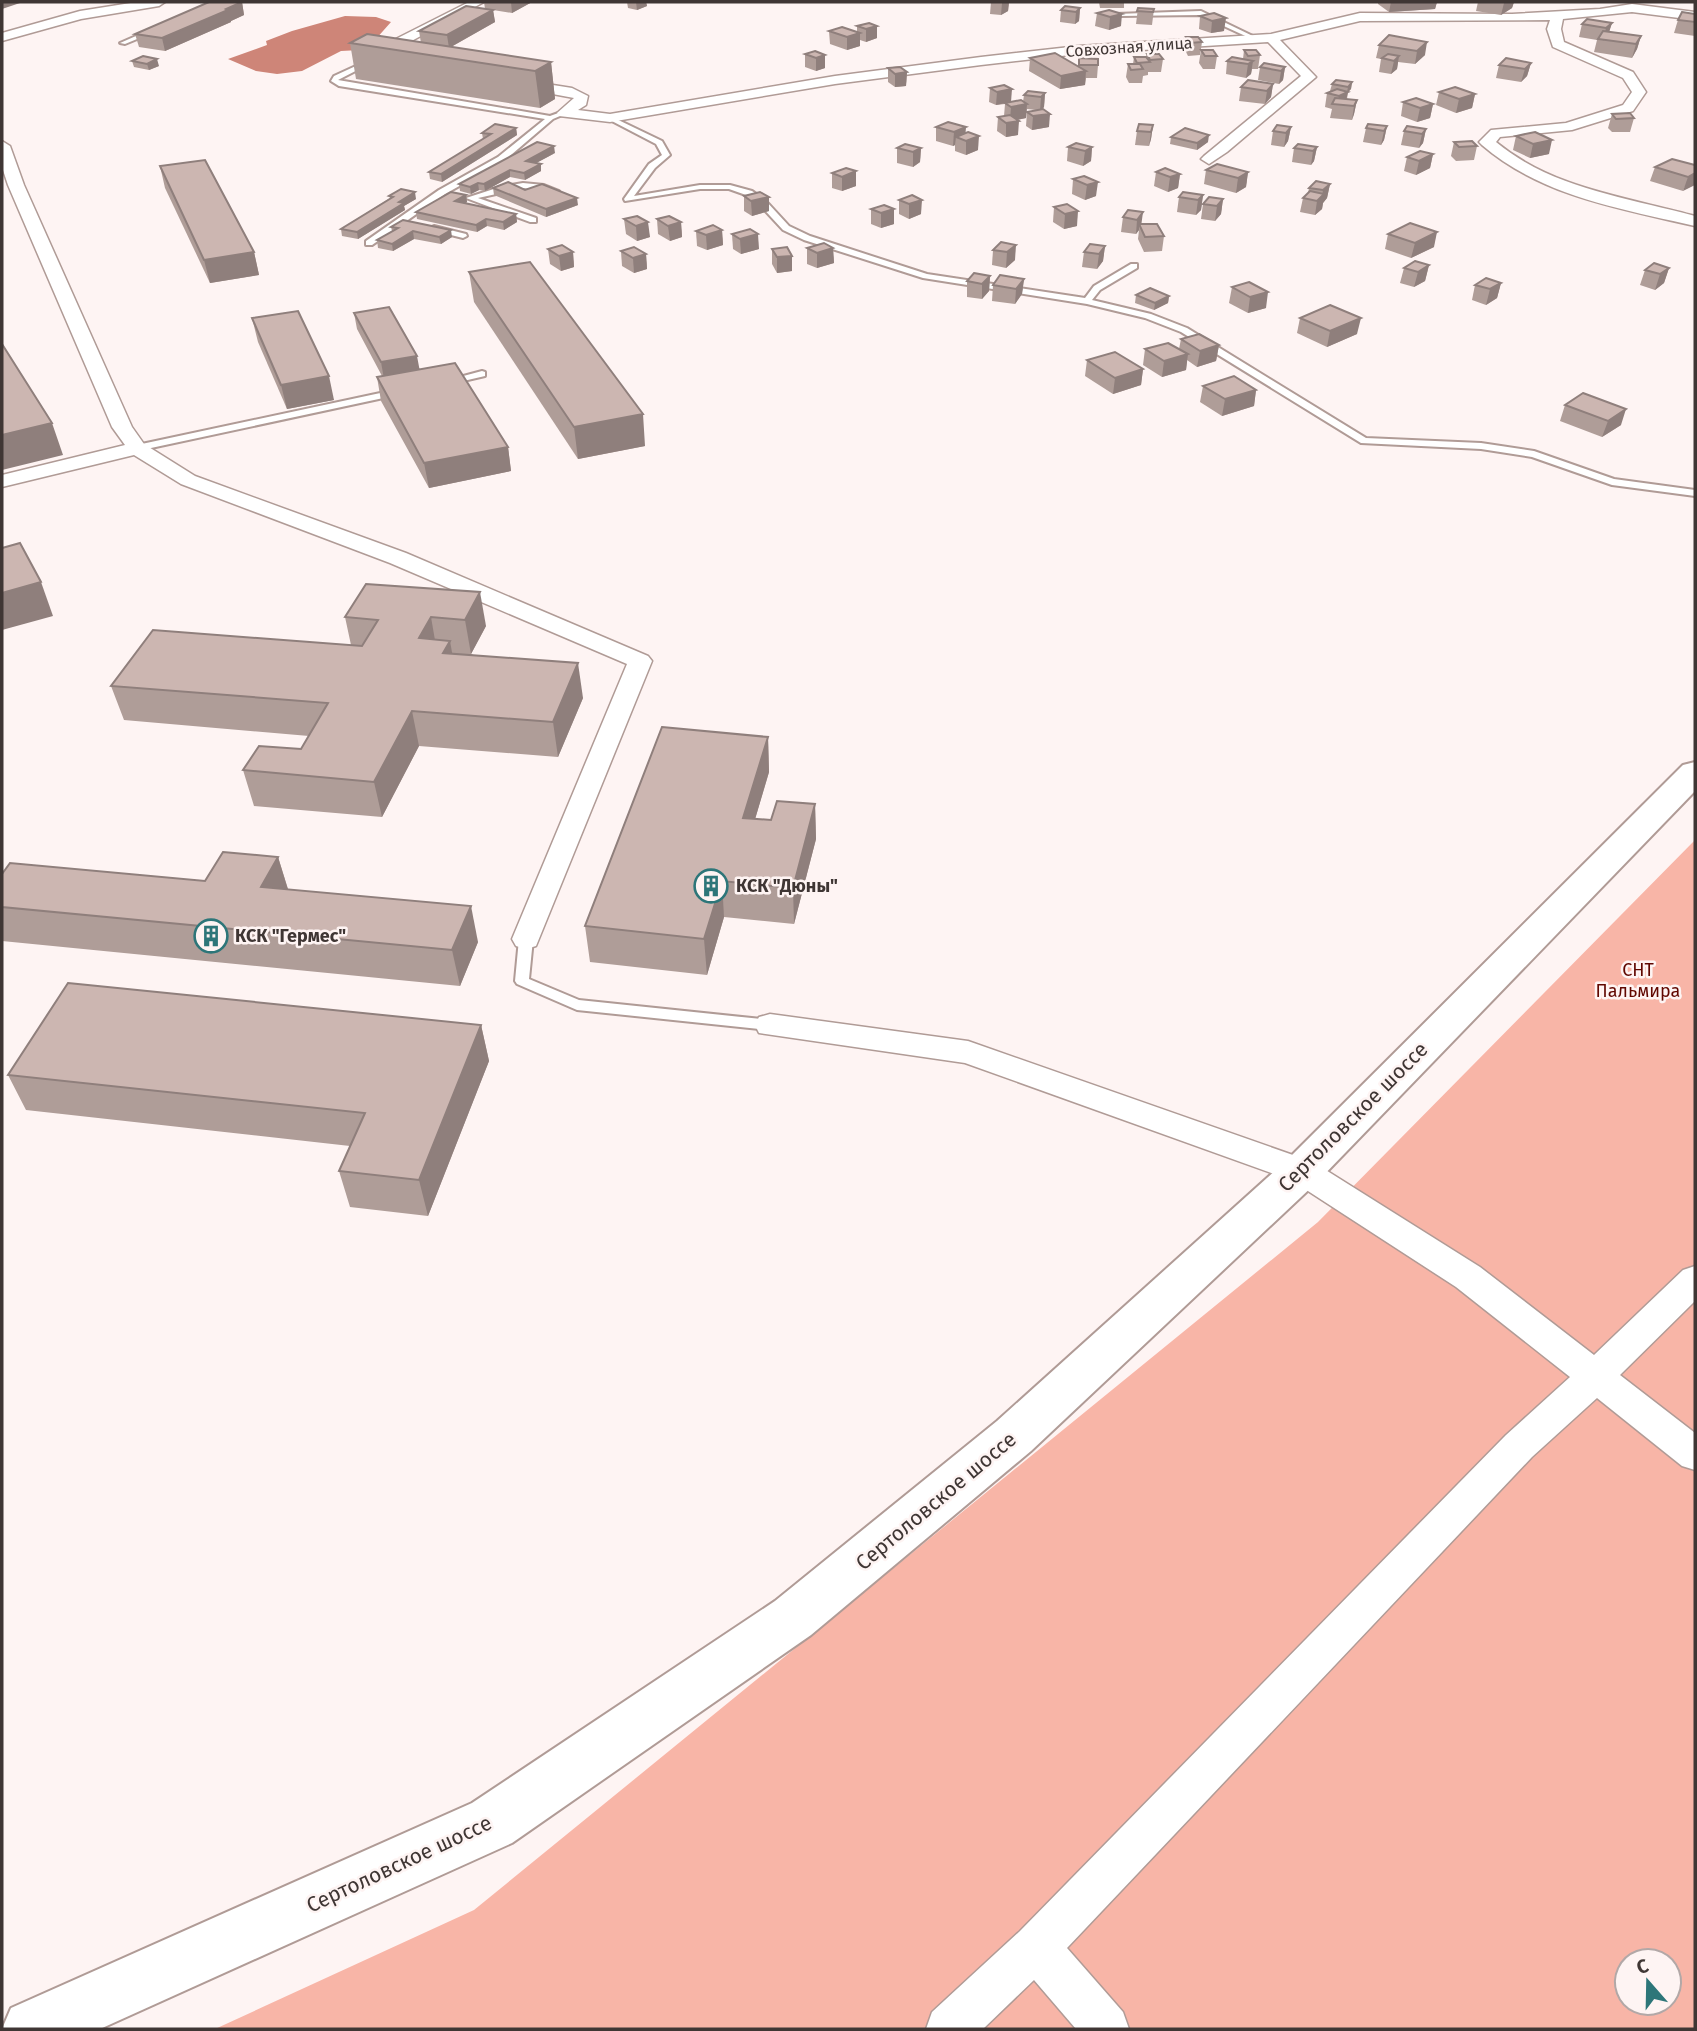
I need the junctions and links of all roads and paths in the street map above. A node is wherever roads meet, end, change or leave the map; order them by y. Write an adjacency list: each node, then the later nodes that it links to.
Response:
1 (156, 2): 9 (street)
2 (478, 2): 12 (street)
3 (1652, 2): 4 (street)
4 (1632, 8): 6 (street, Совхозная улица); 7 (street, Совхозная улица)
5 (1119, 14): 10 (lane)
6 (1557, 16): 10 (street, Совхозная улица); 26 (street)
7 (1695, 16)
8 (162, 26): 11 (lane)
9 (2, 37)
10 (1263, 38): 16 (street, Совхозная улица); 18 (street)
11 (123, 43)
12 (382, 57): 13 (street); 15 (lane)
13 (402, 66)
14 (498, 80): 15 (street)
15 (557, 115): 16 (street, Совхозная улица); 19 (lane)
16 (610, 118): 32 (lane)
17 (2, 146): 36 (street)
18 (1209, 159)
19 (442, 192): 20 (lane); 25 (lane)
20 (452, 194)
21 (563, 194): 23 (lane)
22 (462, 196): 23 (lane)
23 (472, 198): 24 (lane)
24 (533, 220)
25 (402, 221): 27 (lane); 30 (lane)
26 (1695, 221)
27 (414, 223)
28 (426, 226): 29 (lane)
29 (463, 236)
30 (369, 243)
31 (1134, 266): 32 (lane)
32 (1087, 301): 38 (lane)
33 (482, 374): 34 (lane)
34 (428, 386)
35 (415, 388): 36 (lane)
36 (137, 448): 37 (street); 40 (street)
37 (2, 481)
38 (1695, 493)
39 (1695, 772): 42 (main road, Сертоловское шоссе)
40 (526, 939): 41 (lane)
41 (770, 1025): 42 (street)
42 (1302, 1171): 44 (street); 47 (main road, Сертоловское шоссе)
43 (1695, 1280): 44 (street)
44 (1595, 1377): 45 (street); 46 (street)
45 (1695, 1454)
46 (1035, 1947): 48 (street); 49 (street)
47 (32, 2029)
48 (949, 2029)
49 (1106, 2029)

